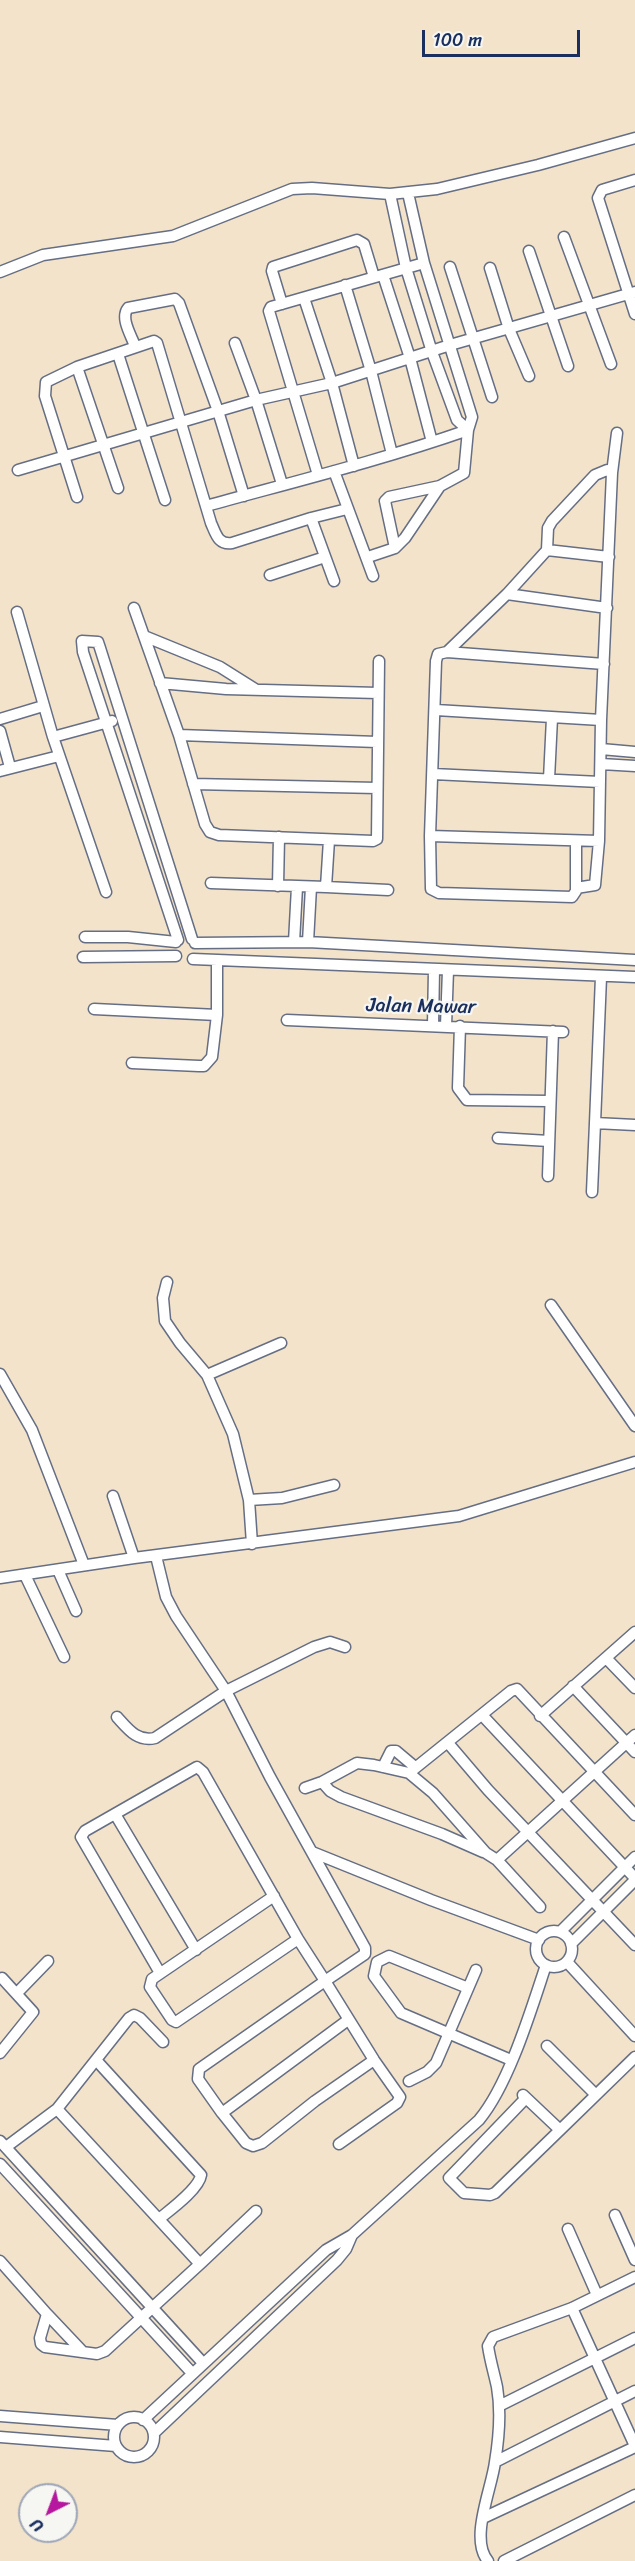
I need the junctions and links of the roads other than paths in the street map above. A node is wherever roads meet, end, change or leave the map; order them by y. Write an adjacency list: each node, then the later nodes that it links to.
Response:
1 (635, 138): 3 (street)
2 (635, 180): 14 (street)
3 (408, 193): 4 (street); 7 (street)
4 (390, 194): 9 (street); 11 (street)
5 (564, 237): 17 (street)
6 (529, 251): 19 (street)
7 (424, 263): 9 (street); 23 (street)
8 (450, 267): 21 (street)
9 (406, 268): 12 (street); 25 (street)
10 (490, 268): 20 (street)
11 (0, 272)
12 (379, 276): 13 (street); 16 (street); 27 (street)
13 (345, 285): 15 (street); 31 (street)
14 (632, 293): 17 (street); 18 (street)
15 (304, 298): 16 (street); 33 (street)
16 (282, 304): 34 (street)
17 (589, 306): 19 (street); 28 (street)
18 (635, 314)
19 (550, 317): 20 (street); 29 (street)
20 (510, 329): 21 (street); 32 (street)
21 (472, 338): 23 (street); 35 (street)
22 (236, 343): 36 (street)
23 (450, 345): 25 (street); 39 (street)
24 (135, 346): 26 (street); 37 (street); 38 (street)
25 (432, 352): 27 (street); 39 (street)
26 (118, 354): 30 (street); 41 (street)
27 (410, 358): 31 (street); 42 (street)
28 (611, 364)
29 (568, 366)
30 (76, 367): 43 (street); 45 (street)
31 (371, 371): 33 (street); 44 (street)
32 (529, 376)
33 (332, 383): 34 (street); 46 (street)
34 (292, 393): 36 (street); 50 (street)
35 (492, 397)
36 (256, 400): 37 (street); 51 (street)
37 (219, 411): 38 (street); 54 (street)
38 (180, 423): 41 (street); 57 (street)
39 (468, 430): 42 (street); 52 (street)
40 (617, 433): 49 (street)
41 (144, 434): 43 (street); 56 (street)
42 (432, 442): 44 (street)
43 (105, 445): 45 (street); 53 (street)
44 (392, 454): 46 (street)
45 (64, 457): 47 (street); 55 (street)
46 (354, 466): 48 (street)
47 (18, 470)
48 (334, 471): 50 (street); 58 (street)
49 (612, 473): 61 (street); 64 (street)
50 (318, 475): 51 (street)
51 (282, 484): 54 (street)
52 (440, 486): 60 (street); 60 (street)
53 (118, 488)
54 (244, 495): 57 (street)
55 (76, 497)
56 (165, 501)
57 (206, 506): 59 (street)
58 (347, 510): 59 (street); 63 (street)
59 (311, 518): 62 (street)
60 (395, 548): 63 (street)
61 (547, 550): 64 (street); 68 (street)
62 (325, 557): 65 (street); 67 (street)
63 (368, 557): 66 (street)
64 (609, 557): 70 (street)
65 (270, 575)
66 (373, 576)
67 (334, 581)
68 (507, 594): 70 (street); 73 (street)
69 (134, 608): 72 (street)
70 (607, 608): 75 (street)
71 (17, 612): 79 (street)
72 (144, 636): 76 (street); 77 (street)
73 (447, 652): 75 (street); 80 (street)
74 (379, 661): 78 (street)
75 (604, 664): 84 (street)
76 (160, 683): 77 (street); 87 (street)
77 (255, 689): 78 (street)
78 (378, 693): 89 (street)
79 (43, 706): 81 (street); 88 (street)
80 (436, 710): 83 (street); 96 (street)
81 (0, 718)
82 (120, 718): 85 (street); 85 (street); 116 (street)
83 (552, 718): 84 (street); 97 (street)
84 (601, 720): 90 (street)
85 (106, 722): 88 (street); 115 (street)
86 (0, 731): 95 (street)
87 (179, 735): 89 (street); 99 (street)
88 (53, 737): 92 (street)
89 (377, 742): 100 (street)
90 (601, 749): 91 (street); 93 (street)
91 (635, 752)
92 (59, 756): 95 (street); 113 (street)
93 (601, 764): 94 (street); 98 (street)
94 (635, 766)
95 (5, 769)
96 (433, 774): 97 (street); 101 (street)
97 (549, 779): 98 (street)
98 (600, 782): 105 (street)
99 (193, 784): 100 (street); 102 (street)
100 (377, 789): 103 (street)
101 (430, 836): 104 (street); 111 (street)
102 (279, 837): 103 (street); 107 (street)
103 (329, 840): 110 (street)
104 (576, 842): 105 (street); 111 (street)
105 (599, 842): 111 (street)
106 (211, 883): 107 (street)
107 (278, 886): 108 (street)
108 (297, 886): 109 (street); 117 (street)
109 (311, 887): 110 (street); 118 (street)
110 (326, 887): 112 (street)
111 (576, 888)
112 (388, 890)
113 (106, 892)
114 (84, 937): 115 (street)
115 (177, 941): 116 (street); 119 (street)
116 (194, 941): 117 (street); 121 (street)
117 (294, 942): 118 (street)
118 (308, 942): 122 (street)
119 (176, 956): 120 (street); 121 (street)
120 (83, 957)
121 (193, 958): 123 (street)
122 (635, 960)
123 (217, 961): 124 (street); 129 (street)
124 (434, 970): 125 (street); 131 (street)
125 (448, 970): 126 (street); 132 (street)
126 (601, 977): 127 (street); 136 (street)
127 (635, 977)
128 (94, 1009): 129 (street)
129 (217, 1015): 134 (street)
130 (287, 1020): 131 (street, Jalan Mawar)
131 (433, 1026): 132 (street, Jalan Mawar)
132 (446, 1026): 133 (street, Jalan Mawar)
133 (460, 1026): 135 (street); 135 (street, Jalan Mawar)
134 (132, 1063)
135 (549, 1101): 139 (street)
136 (595, 1123): 137 (street); 141 (street)
137 (635, 1125)
138 (498, 1138): 139 (street)
139 (549, 1141): 140 (street)
140 (548, 1176)
141 (592, 1192)
142 (167, 1282): 146 (street)
143 (551, 1305): 147 (street)
144 (281, 1343): 146 (street)
145 (0, 1375): 155 (street)
146 (207, 1375): 151 (street)
147 (635, 1425)
148 (635, 1462): 152 (street)
149 (334, 1485): 151 (street)
150 (113, 1496): 154 (street)
151 (249, 1500): 152 (street)
152 (252, 1544): 153 (street)
153 (156, 1556): 154 (street); 166 (street)
154 (134, 1558): 155 (street)
155 (84, 1565): 156 (street)
156 (58, 1570): 157 (street); 159 (street)
157 (26, 1575): 158 (street); 162 (street)
158 (0, 1578)
159 (76, 1611)
160 (635, 1632): 163 (street)
161 (345, 1647): 166 (street)
162 (64, 1657)
163 (606, 1658): 164 (street); 165 (street)
164 (573, 1686): 168 (street); 170 (street)
165 (635, 1689)
166 (226, 1691): 169 (street); 182 (street)
167 (482, 1715): 168 (street); 171 (street); 178 (street)
168 (540, 1716): 175 (street)
169 (117, 1717)
170 (631, 1739): 172 (street); 175 (street)
171 (448, 1743): 174 (street); 181 (street)
172 (635, 1752)
173 (383, 1767): 174 (street); 174 (street); 176 (street)
174 (412, 1770): 183 (street)
175 (594, 1773): 178 (street); 180 (street)
176 (322, 1782): 177 (street); 183 (street)
177 (305, 1788)
178 (562, 1801): 181 (street); 186 (street)
179 (115, 1814): 188 (street); 197 (street); 202 (street)
180 (635, 1815)
181 (528, 1833): 185 (street); 189 (street)
182 (312, 1852): 194 (street); 204 (street)
183 (486, 1853): 185 (street)
184 (635, 1857): 186 (street)
185 (497, 1860): 190 (street)
186 (625, 1867): 187 (street); 189 (street)
187 (635, 1879): 191 (street)
188 (274, 1896): 193 (street); 197 (street)
189 (592, 1901): 191 (street); 192 (street)
190 (540, 1907)
191 (602, 1912): 195 (street); 196 (street)
192 (560, 1932): 194 (street); 195 (street)
193 (298, 1939): 202 (street); 204 (street)
194 (539, 1940): 200 (street)
195 (571, 1944): 199 (street)
196 (635, 1945)
197 (196, 1950): 202 (street)
198 (48, 1961): 206 (street)
199 (567, 1962): 200 (street); 209 (street)
200 (546, 1965): 216 (street)
201 (476, 1970): 205 (street)
202 (160, 1974)
203 (2, 1978): 206 (street)
204 (325, 1981): 207 (street); 220 (street)
205 (468, 1988): 208 (street); 208 (street)
206 (17, 1993): 212 (street)
207 (348, 2020): 215 (street); 220 (street)
208 (450, 2034): 216 (street); 217 (street)
209 (635, 2036)
210 (164, 2042): 214 (street)
211 (548, 2046): 218 (street)
212 (0, 2053)
213 (635, 2057): 218 (street)
214 (96, 2060): 219 (street); 227 (street)
215 (374, 2060): 220 (street); 223 (street)
216 (511, 2060): 229 (street)
217 (410, 2081)
218 (596, 2095): 221 (street)
219 (57, 2109): 222 (street); 227 (street)
220 (222, 2113)
221 (560, 2130): 221 (street)
222 (3, 2144): 236 (street)
223 (339, 2144)
224 (0, 2164): 238 (street)
225 (256, 2211): 232 (street)
226 (615, 2215): 230 (street)
227 (159, 2219): 232 (street)
228 (568, 2229): 234 (street)
229 (352, 2235): 242 (street); 250 (street)
230 (635, 2260)
231 (0, 2261): 237 (street)
232 (200, 2264): 236 (street)
233 (635, 2277): 234 (street)
234 (597, 2295): 235 (street)
235 (572, 2308): 241 (street); 246 (street)
236 (152, 2309): 238 (street); 242 (street)
237 (47, 2314): 240 (street); 240 (street)
238 (140, 2320): 240 (street); 243 (street)
239 (635, 2338): 241 (street)
240 (82, 2351)
241 (594, 2357): 245 (street); 246 (street)
242 (203, 2363): 243 (street)
243 (192, 2373): 248 (street)
244 (635, 2391): 245 (street)
245 (615, 2401): 253 (street); 254 (street)
246 (499, 2406): 254 (street)
247 (0, 2416): 249 (street)
248 (143, 2420): 249 (street); 250 (street)
249 (118, 2425): 252 (street)
250 (154, 2433): 252 (street)
251 (0, 2437): 252 (street)
252 (116, 2446)
253 (635, 2446): 256 (street)
254 (495, 2462): 256 (street)
255 (635, 2495): 258 (street)
256 (483, 2517): 257 (street)
257 (488, 2561)
258 (504, 2561)

